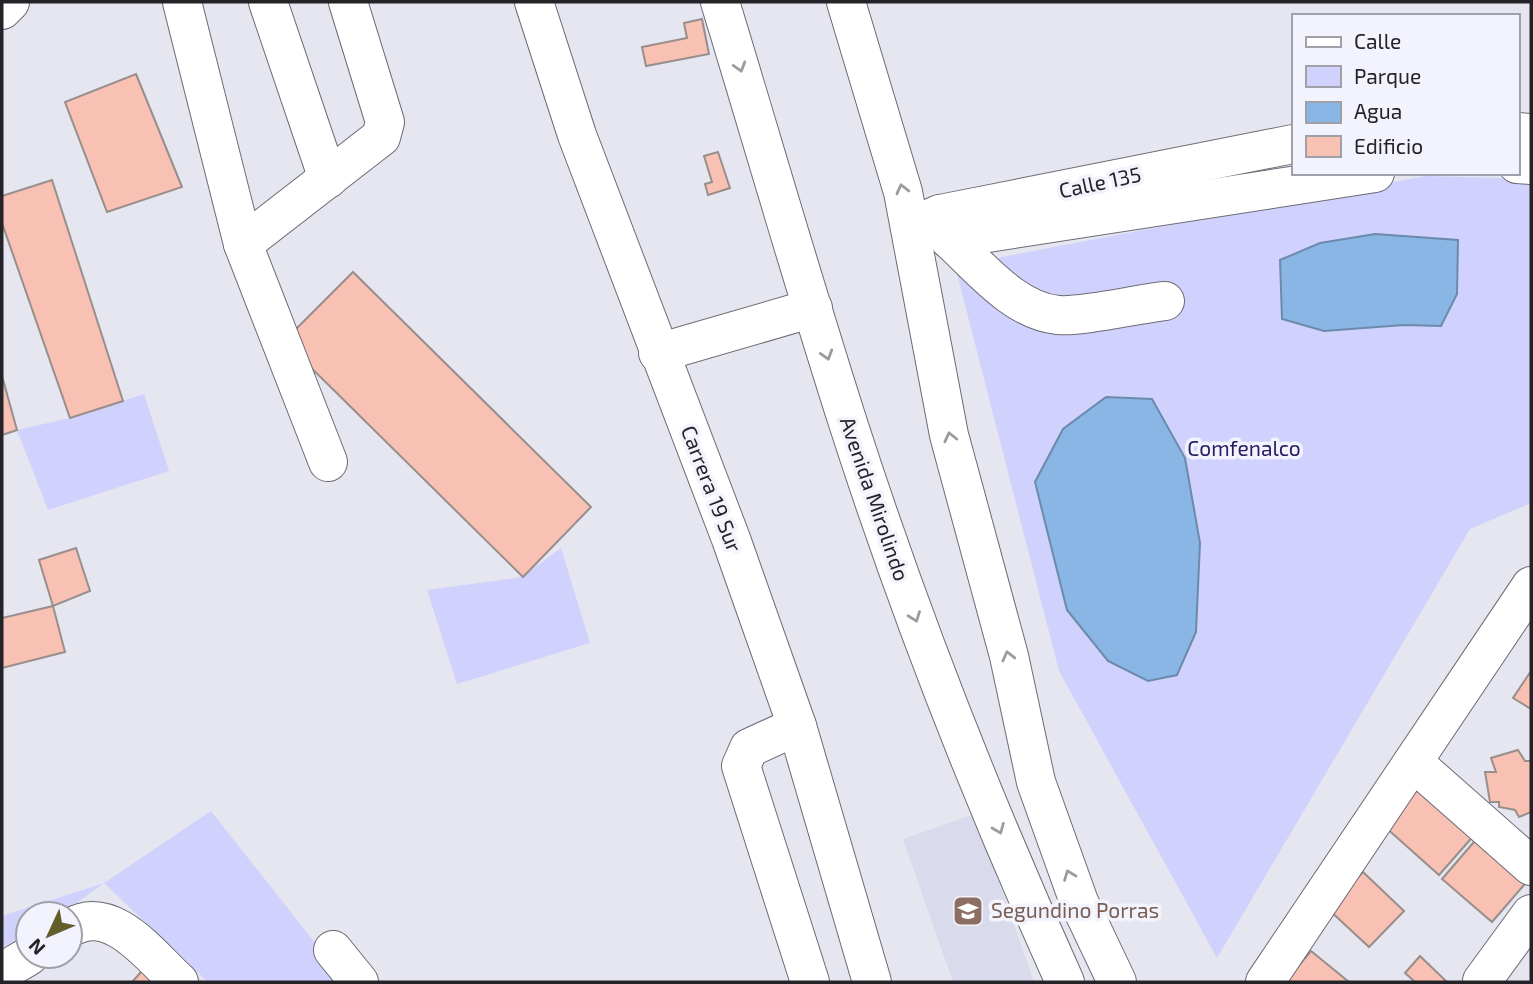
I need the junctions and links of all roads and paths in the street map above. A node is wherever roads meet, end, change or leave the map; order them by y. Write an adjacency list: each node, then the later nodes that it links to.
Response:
1 (10, 2): 8 (street)
2 (182, 2): 13 (street)
3 (268, 2): 11 (street)
4 (348, 2): 11 (street)
5 (534, 2): 16 (street, Carrera 19 Sur)
6 (720, 2): 15 (street, Avenida Mirolindo, one-way to 15)
7 (846, 2): 12 (street, one-way to 7)
8 (2, 10)
9 (1292, 144): 12 (street, Calle 135)
10 (1359, 175): 12 (street)
11 (328, 179): 13 (street)
12 (932, 227): 14 (street); 31 (street, one-way to 12)
13 (243, 244): 17 (street)
14 (1165, 301)
15 (813, 309): 16 (street); 30 (street, Avenida Mirolindo, one-way to 30)
16 (658, 353): 19 (street, Carrera 19 Sur)
17 (328, 462)
18 (1531, 586): 20 (street)
19 (797, 726): 28 (street); 29 (street, Carrera 19 Sur)
20 (1413, 762): 21 (street); 32 (street)
21 (1531, 866)
22 (1531, 914): 25 (street)
23 (84, 923): 26 (street)
24 (333, 950): 27 (street)
25 (1482, 981)
26 (179, 982)
27 (359, 982)
28 (810, 982)
29 (872, 982)
30 (1065, 982)
31 (1117, 982)
32 (1265, 982)

